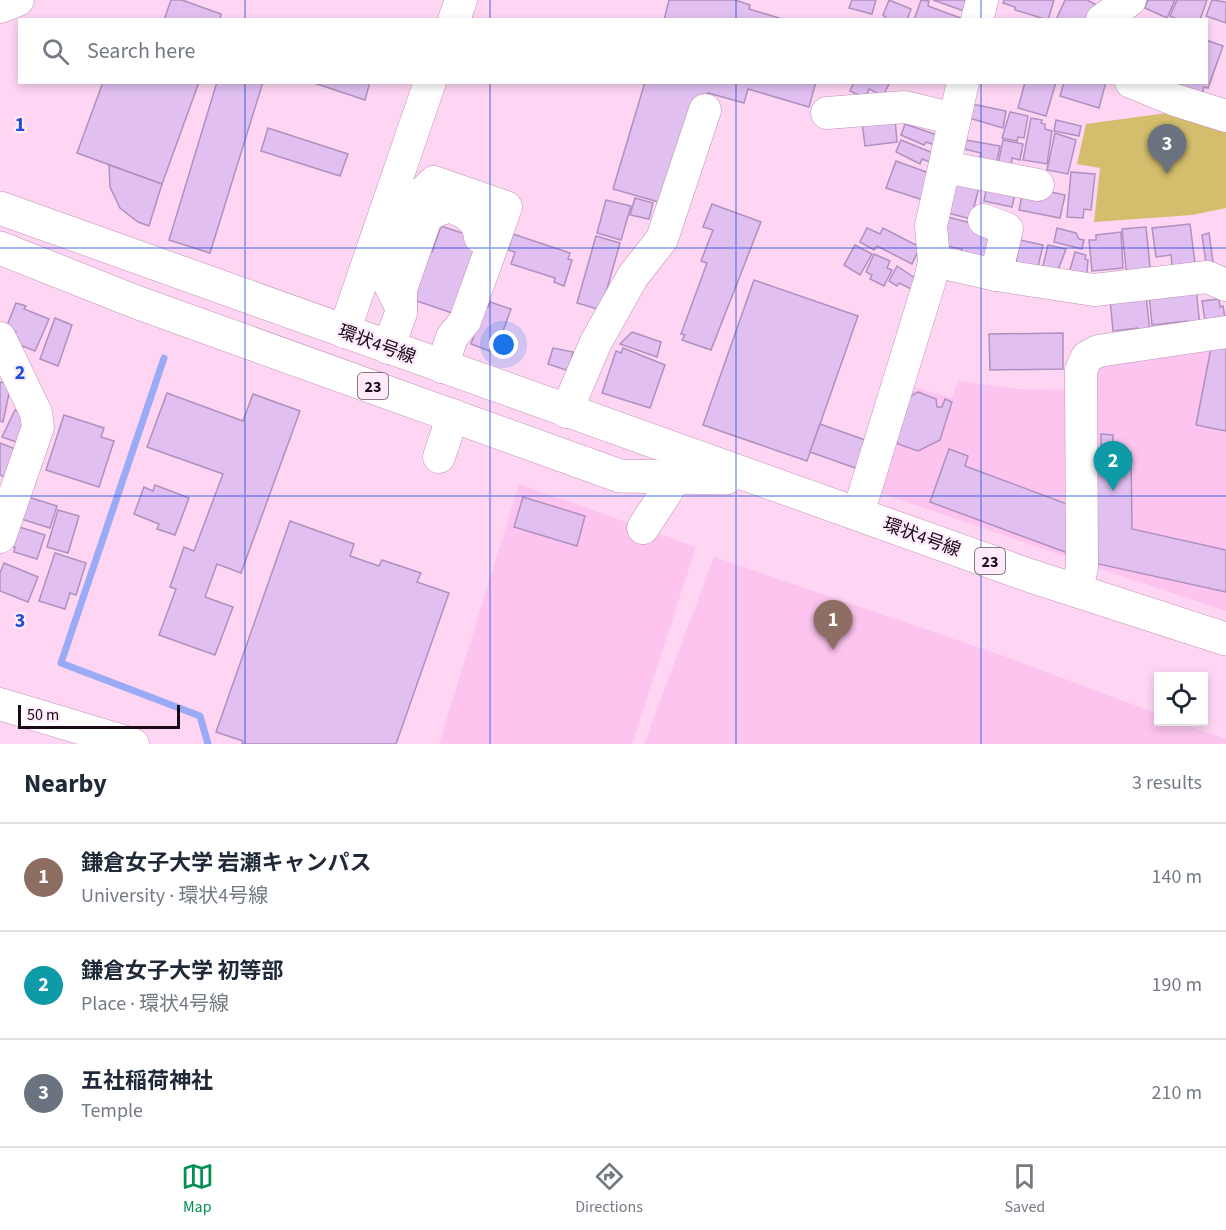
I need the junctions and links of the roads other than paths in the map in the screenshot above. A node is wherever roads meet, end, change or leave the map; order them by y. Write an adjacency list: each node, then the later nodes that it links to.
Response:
1 (18, 0): 5 (street)
2 (461, 0): 6 (street)
3 (982, 0): 7 (street)
4 (1130, 0): 8 (street)
5 (0, 7)
6 (455, 18)
7 (978, 18)
8 (1105, 18)
9 (429, 84): 26 (street)
10 (963, 84): 15 (street)
11 (1136, 84): 14 (street)
12 (705, 110): 31 (street)
13 (827, 112): 15 (street)
14 (1226, 116)
15 (955, 119): 16 (street)
16 (945, 166): 17 (street); 22 (street)
17 (1038, 185)
18 (0, 208): 26 (main road, 環状4号線 / 23)
19 (984, 220): 23 (street)
20 (480, 237): 25 (street)
21 (0, 248): 32 (main road, 環状4号線 / 23)
22 (934, 261): 23 (street); 35 (street)
23 (996, 275): 24 (street)
24 (1226, 285)
25 (401, 298): 29 (street); 30 (street)
26 (344, 332): 30 (main road, 環状4号線 / 23)
27 (1226, 332): 38 (street)
28 (0, 338): 37 (street)
29 (449, 340): 30 (main road, 環状4号線 / 23); 31 (main road, 環状4号線 / 23)
30 (388, 348)
31 (566, 412): 34 (main road, 環状4号線 / 23)
32 (453, 415): 33 (street); 34 (main road, 環状4号線 / 23)
33 (439, 457)
34 (679, 465): 35 (main road, 環状4号線 / 23); 36 (street)
35 (858, 514): 38 (main road, 環状4号線 / 23)
36 (643, 528)
37 (0, 537)
38 (1076, 591): 39 (main road, 環状4号線 / 23)
39 (1226, 639)
40 (0, 705): 41 (street)
41 (133, 744)

